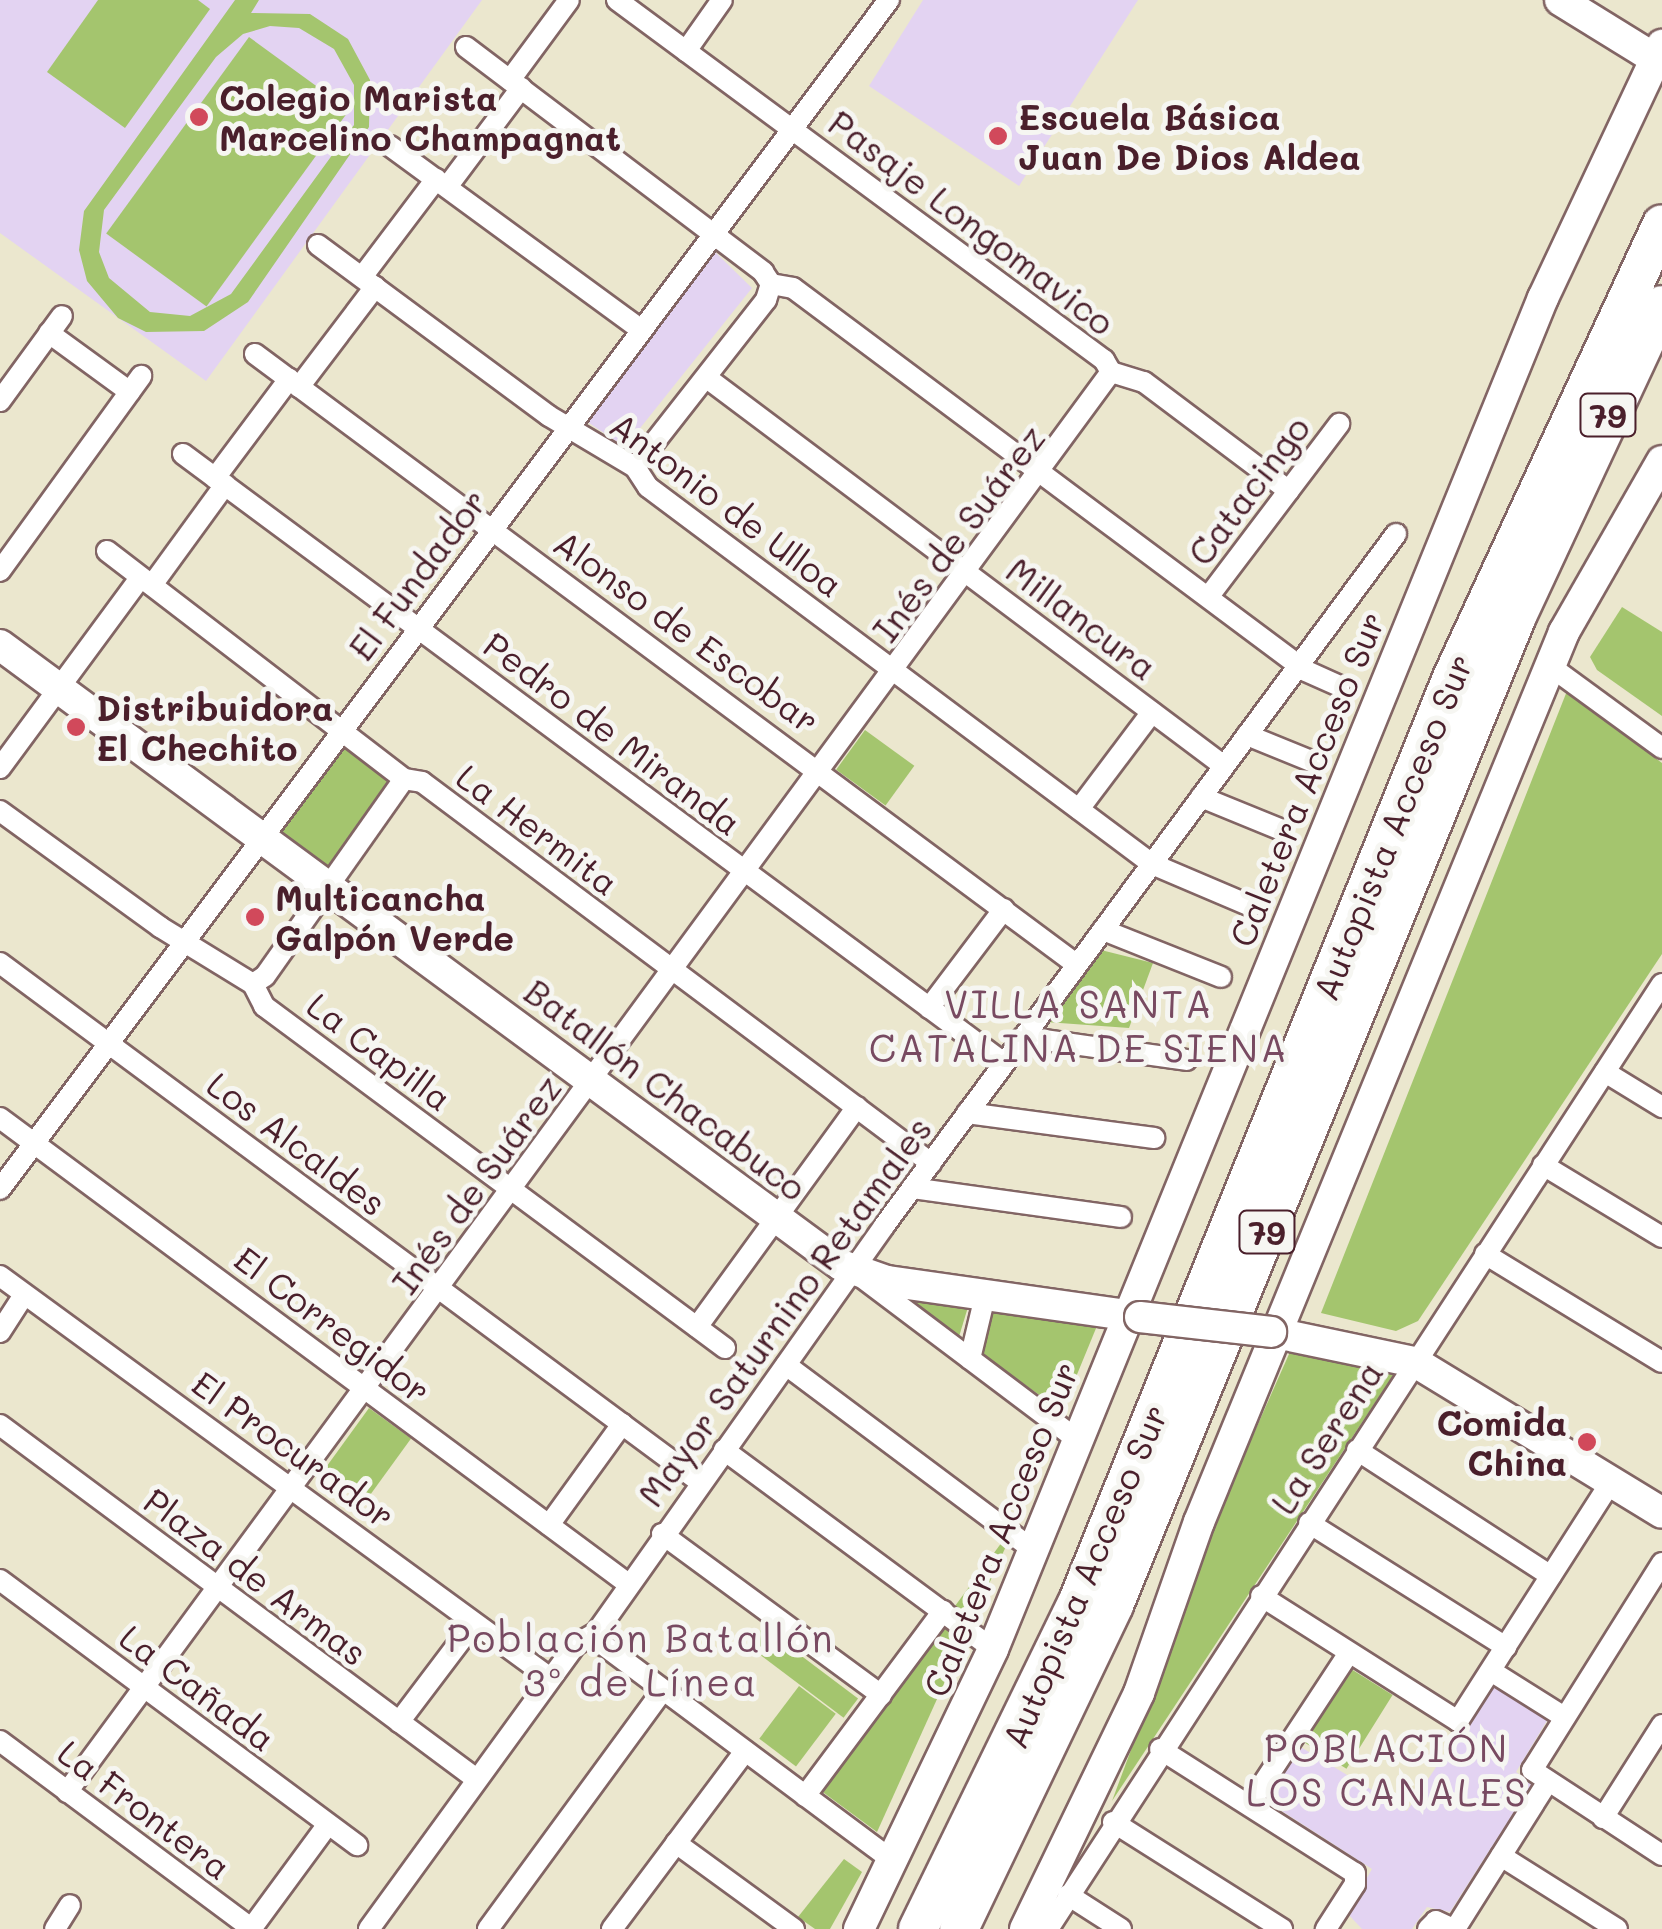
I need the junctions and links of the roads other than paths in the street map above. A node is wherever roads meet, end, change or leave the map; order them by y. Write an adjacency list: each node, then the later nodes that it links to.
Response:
1 (569, 0): 9 (street)
2 (616, 0): 7 (street, Pasaje Longomavico)
3 (722, 0): 7 (street)
4 (890, 0): 10 (street, El Fundador)
5 (1560, 0): 8 (main road)
6 (466, 47): 9 (street)
7 (686, 51): 10 (street, Pasaje Longomavico)
8 (1660, 56): 101 (main road, Caletera Acceso Sur)
9 (516, 84): 12 (street); 14 (street)
10 (795, 130): 14 (street, El Fundador); 21 (street, Pasaje Longomavico)
11 (390, 146): 12 (street)
12 (441, 183): 16 (street); 19 (street)
13 (1662, 224): 171 (highway, Autopista Acceso Sur / 79)
14 (710, 231): 17 (street); 19 (street, El Fundador)
15 (318, 245): 16 (street, Antonio de Ulloa)
16 (368, 282): 23 (street); 25 (street, Antonio de Ulloa)
17 (771, 284): 22 (street); 30 (street)
18 (1662, 305): 172 (highway, Autopista Acceso Sur / 79)
19 (639, 328): 25 (street, El Fundador)
20 (255, 354): 23 (street, Alonso de Escobar)
21 (1112, 372): 30 (street, Inés de Suárez); 32 (street, Pasaje Longomavico)
22 (707, 378): 29 (street); 37 (street, Millancura)
23 (294, 383): 31 (street); 33 (street, Alonso de Escobar)
24 (0, 401): 36 (street)
25 (568, 424): 29 (street, Antonio de Ulloa); 33 (street, El Fundador)
26 (1339, 424): 32 (street, Catacingo)
27 (183, 454): 31 (street, Pedro de Miranda)
28 (1662, 461): 43 (main road)
29 (634, 467): 44 (street, Antonio de Ulloa)
30 (1042, 473): 37 (street, Inés de Suárez); 39 (street)
31 (220, 482): 38 (street); 40 (street, Pedro de Miranda)
32 (1288, 490): 39 (street, Catacingo)
33 (492, 528): 40 (street, El Fundador); 54 (street, Alonso de Escobar)
34 (1396, 534): 42 (street, Mayor Saturnino Retamales)
35 (107, 551): 38 (street, La Hermita)
36 (0, 571)
37 (968, 573): 44 (street, Inés de Suárez); 47 (street, Millancura)
38 (146, 581): 46 (street); 48 (street, La Hermita)
39 (1209, 596): 42 (street)
40 (417, 628): 48 (street, El Fundador); 62 (street, Pedro de Miranda)
41 (0, 645): 46 (main road, Batallón Chacabuco)
42 (1300, 664): 45 (street); 49 (street, Mayor Saturnino Retamales)
43 (1550, 666): 50 (street); 104 (main road)
44 (895, 672): 54 (street, Inés de Suárez); 57 (street, Antonio de Ulloa)
45 (1340, 686)
46 (58, 688): 53 (street); 60 (main road, Batallón Chacabuco)
47 (1152, 712): 52 (street, Millancura); 57 (street)
48 (343, 728): 55 (street, La Hermita); 60 (street, El Fundador)
49 (1247, 735): 51 (street); 52 (street, Mayor Saturnino Retamales)
50 (1662, 748)
51 (1311, 760)
52 (1224, 766): 56 (street, Mayor Saturnino Retamales)
53 (0, 768)
54 (822, 771): 62 (street, Inés de Suárez); 65 (street, Alonso de Escobar)
55 (404, 779): 63 (street); 70 (street, La Hermita)
56 (1202, 797): 59 (street); 61 (street, Mayor Saturnino Retamales)
57 (1078, 810): 61 (street, Antonio de Ulloa)
58 (0, 811): 67 (street, La Capilla)
59 (1282, 830)
60 (263, 837): 63 (main road, Batallón Chacabuco); 67 (street, El Fundador)
61 (1152, 864): 64 (street, Antonio de Ulloa); 66 (street, Mayor Saturnino Retamales)
62 (747, 873): 70 (street, Inés de Suárez); 74 (street, Pedro de Miranda)
63 (330, 887): 72 (street); 80 (main road, Batallón Chacabuco)
64 (1250, 906)
65 (1004, 909): 69 (street, Alonso de Escobar); 74 (street)
66 (1102, 930): 69 (street, Mayor Saturnino Retamales); 71 (street)
67 (187, 939): 72 (street, La Capilla); 76 (street, El Fundador)
68 (0, 963): 76 (street, Los Alcaldes)
69 (1077, 965): 75 (street, Mayor Saturnino Retamales)
70 (674, 971): 80 (street, Inés de Suárez); 82 (street, La Hermita)
71 (1221, 977)
72 (253, 984): 91 (street, La Capilla)
73 (1662, 984): 79 (street, La Serena)
74 (929, 1008): 78 (street, Pedro de Miranda)
75 (1023, 1038): 77 (street); 78 (street, Mayor Saturnino Retamales)
76 (108, 1043): 86 (street, El Fundador); 98 (street, Los Alcaldes)
77 (1186, 1060)
78 (1004, 1064): 83 (street, Mayor Saturnino Retamales)
79 (1605, 1072): 81 (street); 88 (street, La Serena)
80 (592, 1082): 91 (street, Inés de Suárez); 93 (main road, Batallón Chacabuco)
81 (1662, 1107)
82 (857, 1108): 87 (street, La Hermita); 93 (street)
83 (967, 1114): 85 (street); 87 (street, Mayor Saturnino Retamales)
84 (0, 1118): 86 (street, El Corregidor)
85 (1154, 1138)
86 (34, 1143): 89 (street, El Fundador); 110 (street, El Corregidor)
87 (930, 1162): 90 (street, Mayor Saturnino Retamales)
88 (1544, 1165): 94 (street); 95 (street, La Serena)
89 (0, 1188)
90 (912, 1188): 92 (street); 96 (street, Mayor Saturnino Retamales)
91 (512, 1190): 98 (street, Inés de Suárez); 102 (street, La Capilla)
92 (1121, 1217)
93 (776, 1218): 96 (main road, Batallón Chacabuco); 102 (street)
94 (1662, 1237)
95 (1485, 1254): 107 (street, La Serena); 108 (street)
96 (854, 1271): 99 (main road, Batallón Chacabuco); 106 (street, Batallón Chacabuco); 109 (street, Mayor Saturnino Retamales)
97 (0, 1276): 100 (street, El Procurador)
98 (439, 1289): 110 (street, Inés de Suárez); 111 (street, Los Alcaldes)
99 (985, 1296): 101 (main road, Batallón Chacabuco); 106 (street)
100 (22, 1298): 103 (street); 118 (street, El Procurador)
101 (1134, 1316): 104 (main road, Batallón Chacabuco, bridge); 113 (main road, Caletera Acceso Sur)
102 (697, 1327): 105 (street, La Capilla)
103 (0, 1332)
104 (1276, 1333): 107 (main road, Batallón Chacabuco); 173 (main road)
105 (725, 1348)
106 (970, 1358): 113 (street, Batallón Chacabuco)
107 (1415, 1362): 115 (street, La Serena); 117 (main road, Batallón Chacabuco)
108 (1662, 1362)
109 (786, 1365): 114 (street, Mayor Saturnino Retamales); 123 (street)
110 (365, 1388): 118 (street, Inés de Suárez); 121 (street, El Corregidor)
111 (622, 1424): 116 (street, Los Alcaldes); 121 (street)
112 (0, 1425): 128 (street, Plaza de Armas)
113 (1078, 1440): 123 (main road, Caletera Acceso Sur)
114 (724, 1450): 116 (street, Mayor Saturnino Retamales); 130 (street)
115 (1357, 1450): 120 (street, La Serena); 125 (street)
116 (700, 1482): 122 (street, Mayor Saturnino Retamales)
117 (1611, 1482): 119 (main road, Batallón Chacabuco); 125 (street)
118 (292, 1488): 128 (street, Inés de Suárez); 131 (street, El Procurador)
119 (1662, 1513)
120 (1308, 1523): 129 (street, La Serena); 133 (street)
121 (549, 1525): 127 (street, El Corregidor)
122 (662, 1534): 127 (street, Mayor Saturnino Retamales); 140 (street)
123 (1034, 1551): 134 (main road, Caletera Acceso Sur)
124 (1662, 1562): 141 (street)
125 (1551, 1576): 133 (street)
126 (0, 1580): 138 (street, La Cañada)
127 (627, 1583): 132 (street, Mayor Saturnino Retamales)
128 (217, 1588): 138 (street, Inés de Suárez); 142 (street, Plaza de Armas)
129 (1261, 1596): 135 (street); 145 (street, La Serena)
130 (943, 1611): 134 (street); 140 (street)
131 (474, 1623): 137 (street, El Procurador); 142 (street)
132 (596, 1633): 137 (street, Mayor Saturnino Retamales); 139 (street)
133 (1506, 1647): 136 (street)
134 (993, 1648): 159 (main road, Caletera Acceso Sur)
135 (1349, 1653): 136 (street); 151 (street)
136 (1491, 1671): 141 (street)
137 (550, 1678): 148 (street, Mayor Saturnino Retamales)
138 (144, 1687): 149 (street, Inés de Suárez); 154 (street, La Cañada)
139 (662, 1690): 146 (street); 167 (street)
140 (880, 1695): 150 (street)
141 (1564, 1717): 147 (street)
142 (399, 1722): 148 (street, Plaza de Armas)
143 (1662, 1725): 152 (street)
144 (0, 1742): 149 (street, La Frontera)
145 (1160, 1749): 151 (street); 153 (street, La Serena)
146 (745, 1751): 150 (street); 155 (street)
147 (1540, 1777): 152 (street); 158 (street)
148 (475, 1778): 166 (street, Mayor Saturnino Retamales)
149 (67, 1792): 165 (street, La Frontera)
150 (806, 1796): 159 (street)
151 (1249, 1805): 163 (street)
152 (1603, 1818): 157 (street)
153 (1113, 1822): 160 (street, La Serena); 176 (street)
154 (328, 1824): 156 (street, La Cañada); 165 (street)
155 (676, 1843): 168 (street); 169 (street)
156 (358, 1845)
157 (1662, 1854)
158 (1501, 1856): 162 (street); 177 (street)
159 (894, 1862): 170 (main road, Caletera Acceso Sur)
160 (1068, 1895): 174 (street, La Serena); 175 (street)
161 (70, 1905): 164 (street)
162 (1443, 1927)
163 (1330, 1928)
164 (54, 1929)
165 (252, 1929)
166 (369, 1929)
167 (488, 1929)
168 (614, 1929)
169 (794, 1929)
170 (859, 1929)
171 (918, 1929)
172 (959, 1929)
173 (1025, 1929)
174 (1048, 1929)
175 (1121, 1929)
176 (1282, 1929)
177 (1616, 1929)

